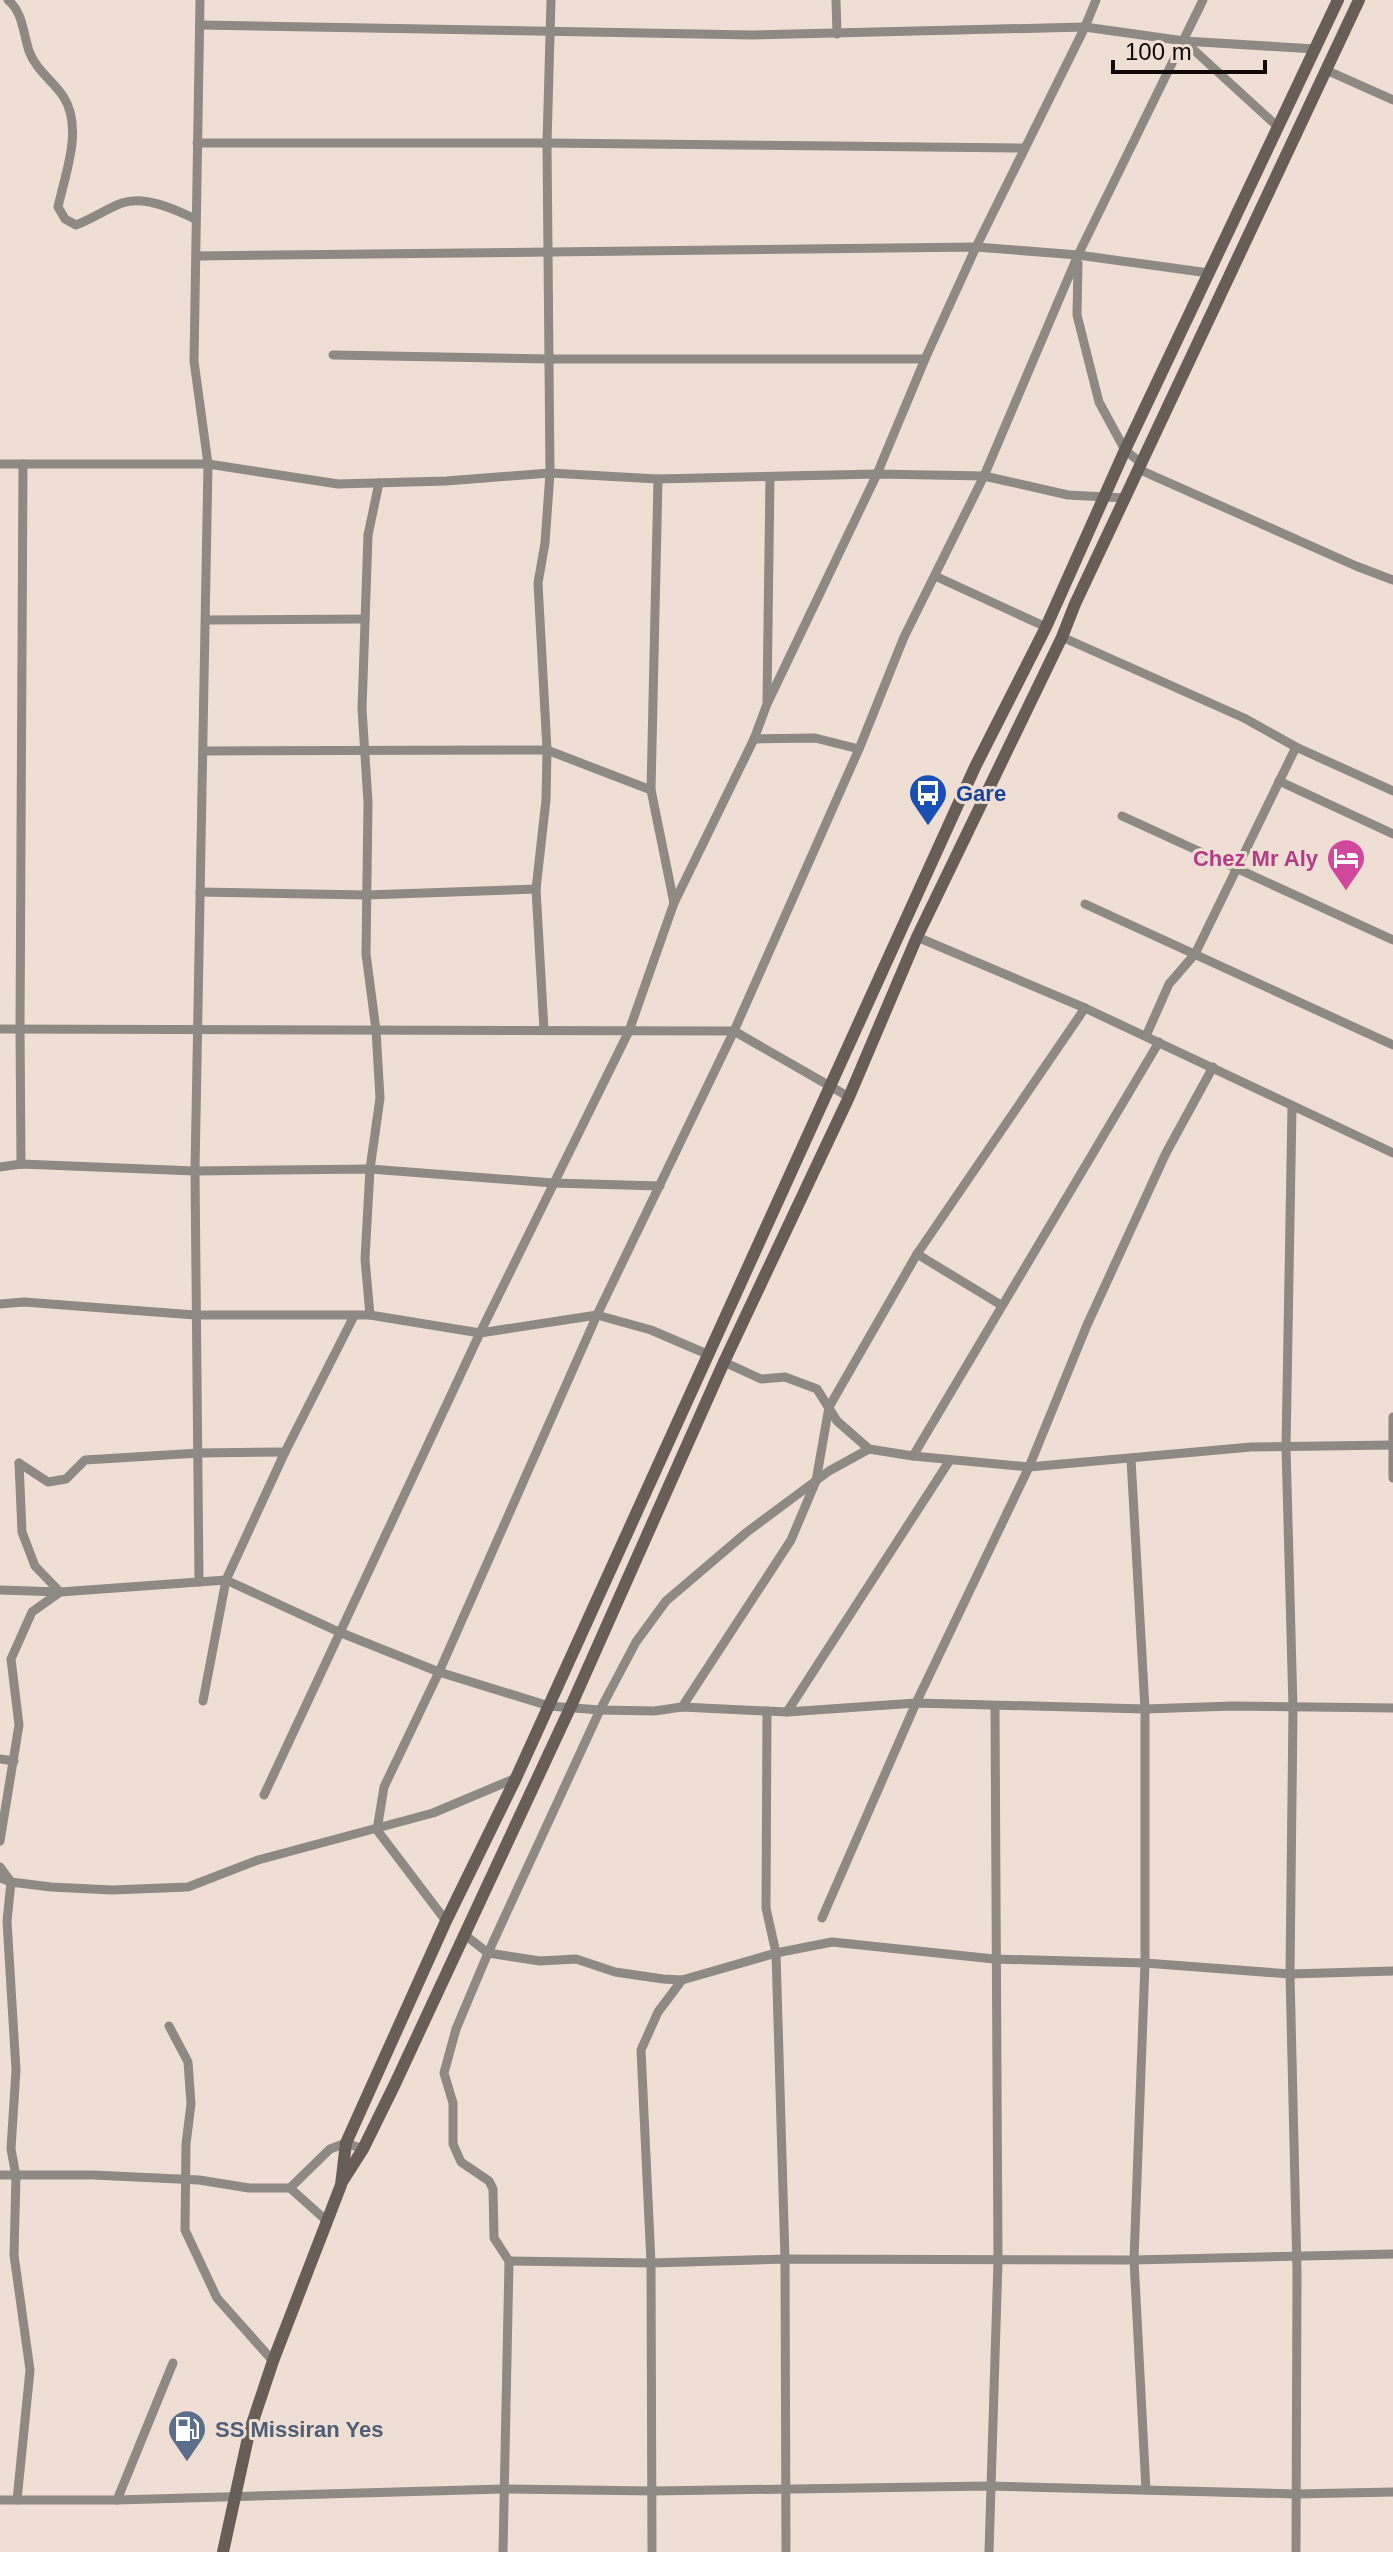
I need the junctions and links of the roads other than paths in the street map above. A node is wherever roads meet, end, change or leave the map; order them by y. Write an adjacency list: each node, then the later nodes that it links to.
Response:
1 (8, 0): 21 (street)
2 (200, 0): 9 (street)
3 (551, 0): 11 (street)
4 (836, 0): 12 (street)
5 (1096, 0): 10 (street)
6 (1203, 0): 13 (street)
7 (1338, 0): 14 (main road)
8 (1359, 0): 15 (main road)
9 (200, 25): 11 (street); 18 (street)
10 (1085, 27): 12 (street); 13 (street); 20 (street)
11 (552, 31): 12 (street); 19 (street)
12 (837, 34)
13 (1184, 41): 14 (street); 17 (street); 24 (street)
14 (1315, 49): 17 (main road)
15 (1326, 70): 16 (street); 34 (main road)
16 (1393, 100)
17 (1278, 127): 26 (main road)
18 (197, 143): 19 (street); 21 (street)
19 (547, 143): 20 (street); 23 (street)
20 (1025, 148): 22 (street)
21 (195, 219): 25 (street)
22 (976, 247): 23 (street); 24 (street); 29 (street)
23 (547, 252): 25 (street); 28 (street)
24 (1078, 255): 26 (street); 30 (street); 37 (street)
25 (197, 256): 33 (street)
26 (1209, 273): 30 (main road)
27 (333, 355): 28 (street)
28 (549, 359): 29 (street); 35 (street)
29 (925, 359): 36 (street)
30 (1125, 450): 34 (street); 41 (main road)
31 (0, 464): 32 (street)
32 (23, 464): 33 (street); 73 (street)
33 (208, 464): 40 (street); 46 (street)
34 (1139, 466): 42 (main road); 44 (street)
35 (550, 473): 39 (street); 40 (street); 53 (street)
36 (877, 474): 37 (street); 38 (street); 49 (street)
37 (984, 476): 41 (street); 43 (street)
38 (770, 477): 39 (street); 49 (street)
39 (658, 479): 57 (street)
40 (379, 483): 45 (street)
41 (1104, 495): 42 (street); 47 (main road)
42 (1125, 498): 48 (main road)
43 (935, 576): 47 (street); 52 (street)
44 (1393, 580)
45 (365, 619): 46 (street); 55 (street)
46 (206, 620): 54 (street)
47 (1046, 627): 67 (main road)
48 (1062, 637): 51 (street); 68 (main road)
49 (767, 704): 50 (street)
50 (754, 739): 52 (street); 65 (street)
51 (1296, 747): 56 (street); 58 (street)
52 (859, 749): 78 (street)
53 (547, 750): 55 (street); 57 (street); 62 (street)
54 (204, 751): 55 (street); 63 (street)
55 (364, 751): 64 (street)
56 (1279, 781): 60 (street); 61 (street)
57 (651, 790): 65 (street)
58 (1393, 791)
59 (1122, 816): 61 (street)
60 (1393, 834)
61 (1237, 868): 69 (street); 70 (street)
62 (536, 889): 64 (street); 75 (street)
63 (200, 892): 64 (street); 76 (street)
64 (367, 895): 74 (street)
65 (674, 903): 77 (street)
66 (1085, 904): 70 (street)
67 (900, 930): 68 (main road); 83 (main road)
68 (917, 937): 71 (street); 84 (main road)
69 (1393, 940)
70 (1195, 954): 79 (street); 81 (street)
71 (1085, 1008): 79 (street); 93 (street)
72 (0, 1029): 73 (street)
73 (20, 1029): 76 (street); 87 (street)
74 (376, 1030): 75 (street); 76 (street); 89 (street)
75 (544, 1030): 77 (street)
76 (197, 1031): 90 (street)
77 (629, 1031): 78 (street); 91 (street)
78 (734, 1031): 83 (street); 92 (street)
79 (1146, 1036): 80 (street)
80 (1159, 1042): 82 (street); 95 (street)
81 (1393, 1045)
82 (1213, 1067): 85 (street); 113 (street)
83 (831, 1088): 84 (street); 101 (main road)
84 (849, 1097): 102 (main road)
85 (1292, 1107): 86 (street); 106 (street)
86 (1393, 1153)
87 (21, 1164): 88 (street); 90 (street)
88 (0, 1167)
89 (370, 1169): 90 (street); 91 (street); 97 (street)
90 (195, 1171): 96 (street)
91 (553, 1183): 92 (street); 100 (street)
92 (660, 1186): 98 (street)
93 (917, 1254): 95 (street); 103 (street)
94 (0, 1304): 96 (street)
95 (1001, 1305): 110 (street)
96 (195, 1315): 99 (street); 109 (street)
97 (370, 1315): 99 (street); 100 (street)
98 (597, 1315): 100 (street); 101 (street); 121 (street)
99 (354, 1316): 108 (street)
100 (480, 1333): 120 (street)
101 (707, 1354): 124 (main road)
102 (724, 1362): 103 (street); 125 (main road)
103 (829, 1407): 107 (street); 115 (street)
104 (1393, 1417): 105 (street)
105 (1392, 1445): 106 (street); 114 (street)
106 (1286, 1447): 111 (street); 128 (street)
107 (869, 1449): 110 (street); 115 (street)
108 (285, 1452): 109 (street); 116 (street)
109 (199, 1453): 117 (street); 119 (street)
110 (913, 1456): 112 (street)
111 (1131, 1459): 113 (street); 130 (street)
112 (950, 1460): 113 (street); 133 (street)
113 (1029, 1467): 123 (street)
114 (1393, 1478)
115 (816, 1481): 126 (street); 131 (street)
116 (226, 1580): 117 (street); 120 (street); 122 (street)
117 (199, 1582): 119 (street)
118 (0, 1590): 119 (street)
119 (60, 1592): 135 (street)
120 (339, 1632): 121 (street); 137 (street)
121 (439, 1672): 124 (street); 138 (street)
122 (203, 1701)
123 (916, 1703): 127 (street); 133 (street); 143 (street)
124 (549, 1706): 125 (street); 136 (main road)
125 (571, 1706): 131 (street); 145 (main road)
126 (682, 1707): 131 (street); 132 (street)
127 (995, 1707): 130 (street); 148 (street)
128 (1293, 1708): 129 (street); 130 (street); 151 (street)
129 (1393, 1708)
130 (1145, 1709): 149 (street)
131 (600, 1710): 146 (street)
132 (767, 1711): 133 (street); 147 (street)
133 (787, 1712)
134 (0, 1759): 135 (street)
135 (14, 1761): 139 (street)
136 (516, 1778): 138 (street); 144 (main road)
137 (264, 1795)
138 (377, 1830): 142 (street); 144 (street)
139 (0, 1841)
140 (0, 1867): 142 (street)
141 (0, 1878): 142 (street)
142 (11, 1882): 155 (street)
143 (822, 1918)
144 (446, 1921): 156 (main road)
145 (465, 1935): 146 (street); 157 (main road)
146 (488, 1953): 152 (street); 168 (street)
147 (776, 1953): 148 (street); 152 (street); 166 (street)
148 (994, 1959): 149 (street); 169 (street)
149 (1145, 1963): 151 (street); 167 (street)
150 (1393, 1971): 151 (street)
151 (1290, 1974): 165 (street)
152 (682, 1980): 170 (street)
153 (169, 2026): 160 (street)
154 (0, 2030): 155 (street)
155 (14, 2032): 159 (street)
156 (346, 2143): 157 (street); 161 (main road); 162 (street)
157 (363, 2149): 161 (main road)
158 (0, 2175): 159 (street)
159 (16, 2176): 160 (street); 182 (street)
160 (186, 2179): 162 (street); 171 (street)
161 (341, 2185): 163 (main road)
162 (290, 2188): 163 (street)
163 (328, 2222): 171 (main road)
164 (1393, 2254): 165 (street)
165 (1296, 2256): 167 (street); 179 (street)
166 (785, 2259): 169 (street); 170 (street); 175 (street)
167 (1134, 2260): 169 (street); 176 (street)
168 (509, 2261): 170 (street); 174 (street)
169 (998, 2261): 173 (street)
170 (651, 2263): 177 (street)
171 (273, 2361): 180 (main road)
172 (173, 2363): 183 (street)
173 (989, 2486): 175 (street); 176 (street); 188 (street)
174 (503, 2489): 177 (street); 180 (street); 185 (street)
175 (787, 2490): 177 (street); 187 (street)
176 (1146, 2490): 179 (street)
177 (653, 2491): 186 (street)
178 (1393, 2492): 179 (street)
179 (1296, 2494): 189 (street)
180 (233, 2496): 183 (street); 184 (main road)
181 (0, 2500): 182 (street)
182 (17, 2500): 183 (street)
183 (117, 2500)
184 (223, 2552)
185 (503, 2552)
186 (652, 2552)
187 (786, 2552)
188 (989, 2552)
189 (1296, 2552)

